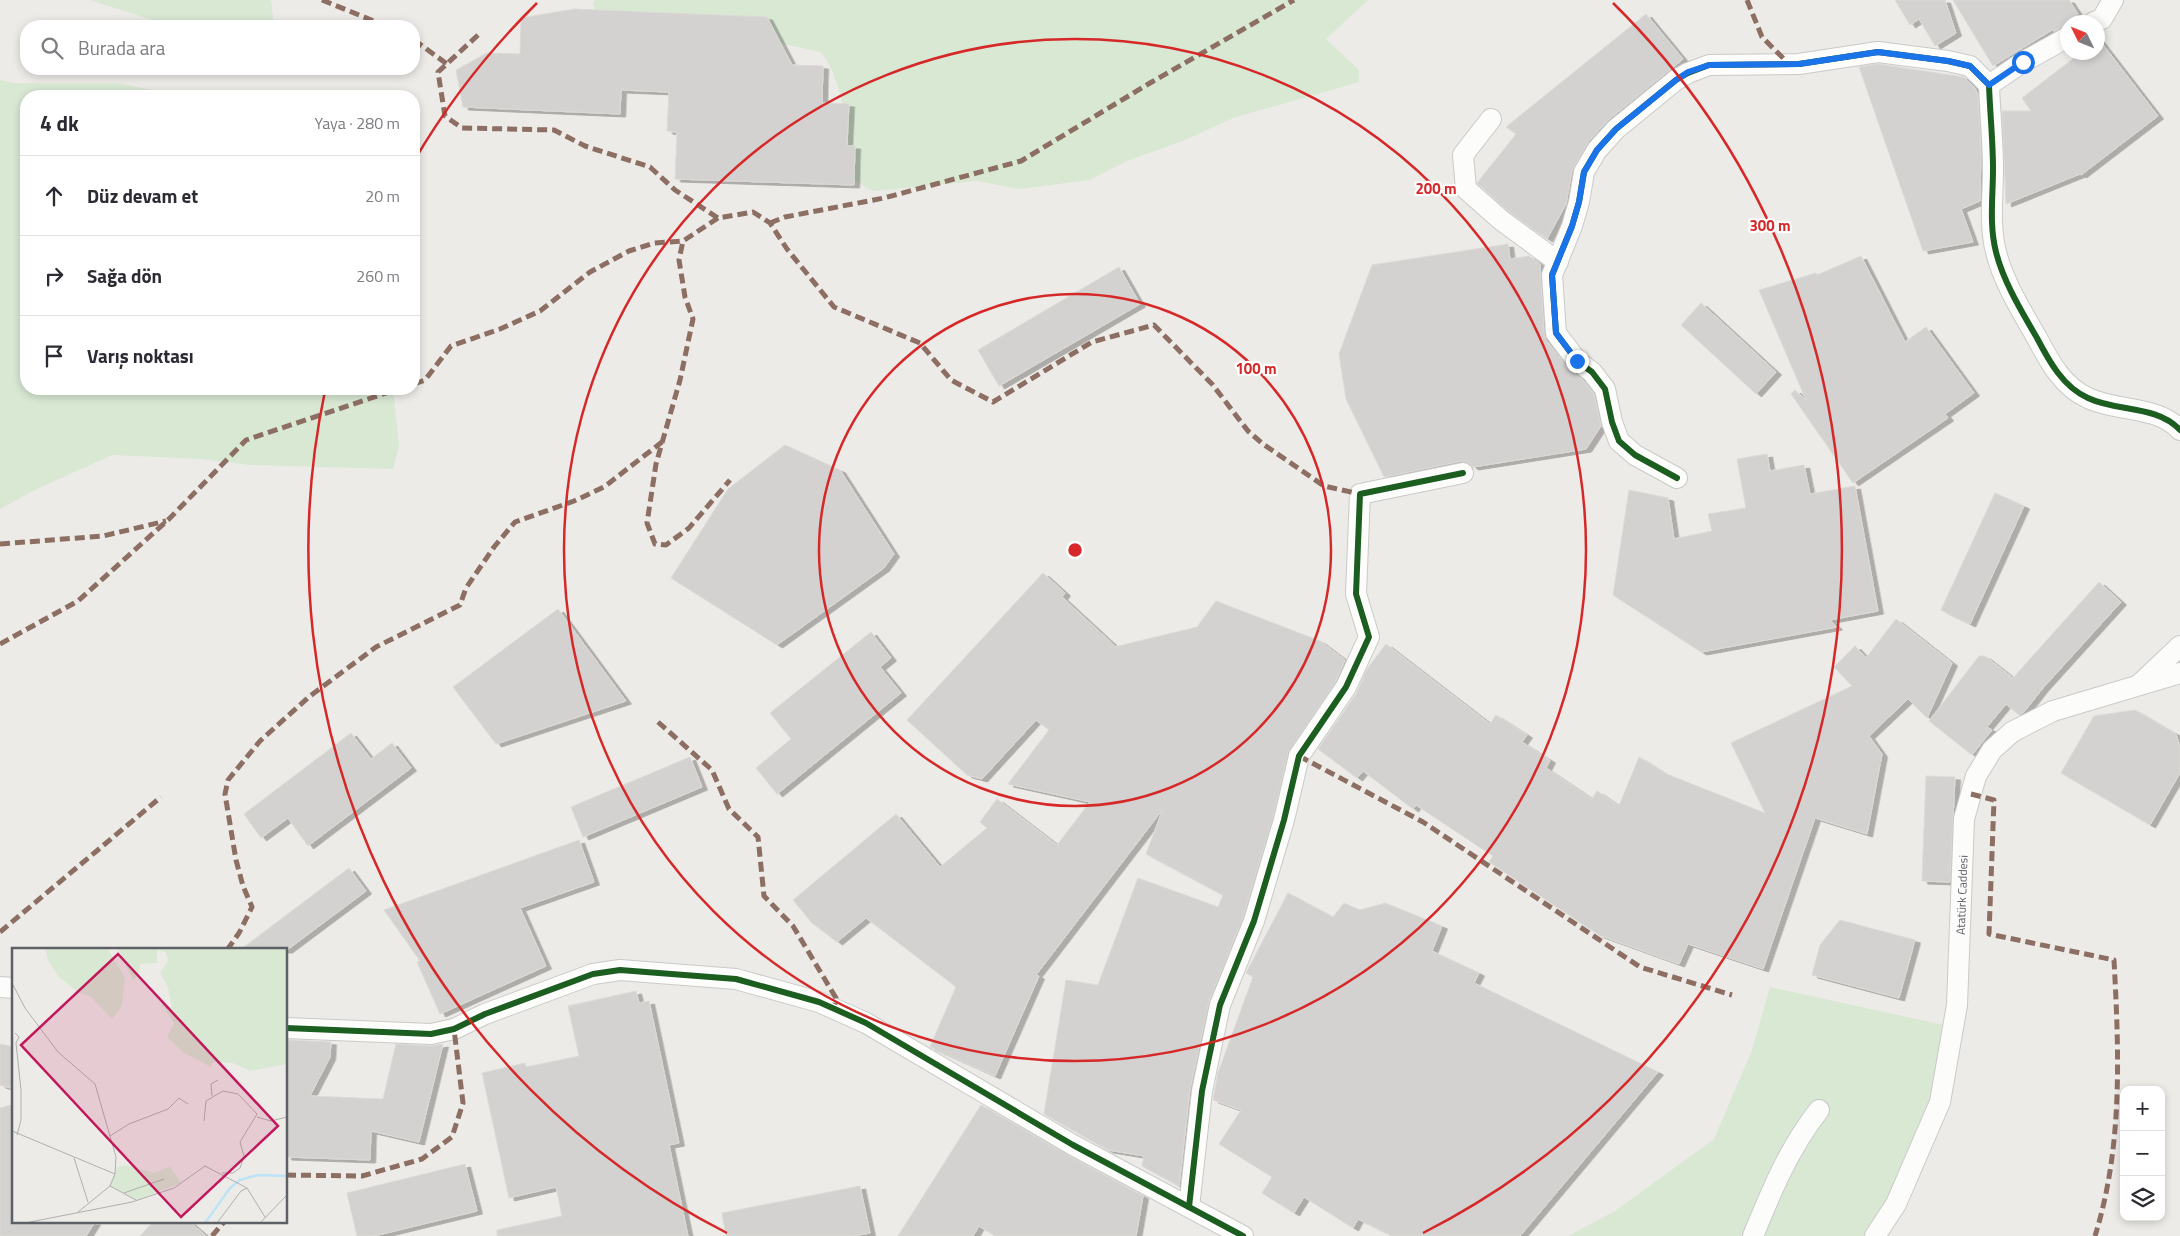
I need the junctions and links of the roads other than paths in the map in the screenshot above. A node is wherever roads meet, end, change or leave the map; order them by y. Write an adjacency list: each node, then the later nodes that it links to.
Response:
1 (2113, 0): 2 (street)
2 (2104, 15)
3 (2060, 41): 4 (street)
4 (1989, 85): 6 (street); 7 (street)
5 (1491, 119): 6 (street)
6 (1558, 262): 9 (street)
7 (2180, 430)
8 (1463, 474): 15 (street)
9 (1677, 478)
10 (2180, 646): 12 (street)
11 (2180, 673): 12 (street, Atatürk Caddesi)
12 (2137, 686): 18 (street, Atatürk Caddesi)
13 (288, 1028): 15 (street)
14 (1819, 1110): 17 (street)
15 (1189, 1207): 16 (street)
16 (1242, 1236)
17 (1752, 1236)
18 (1875, 1236)

